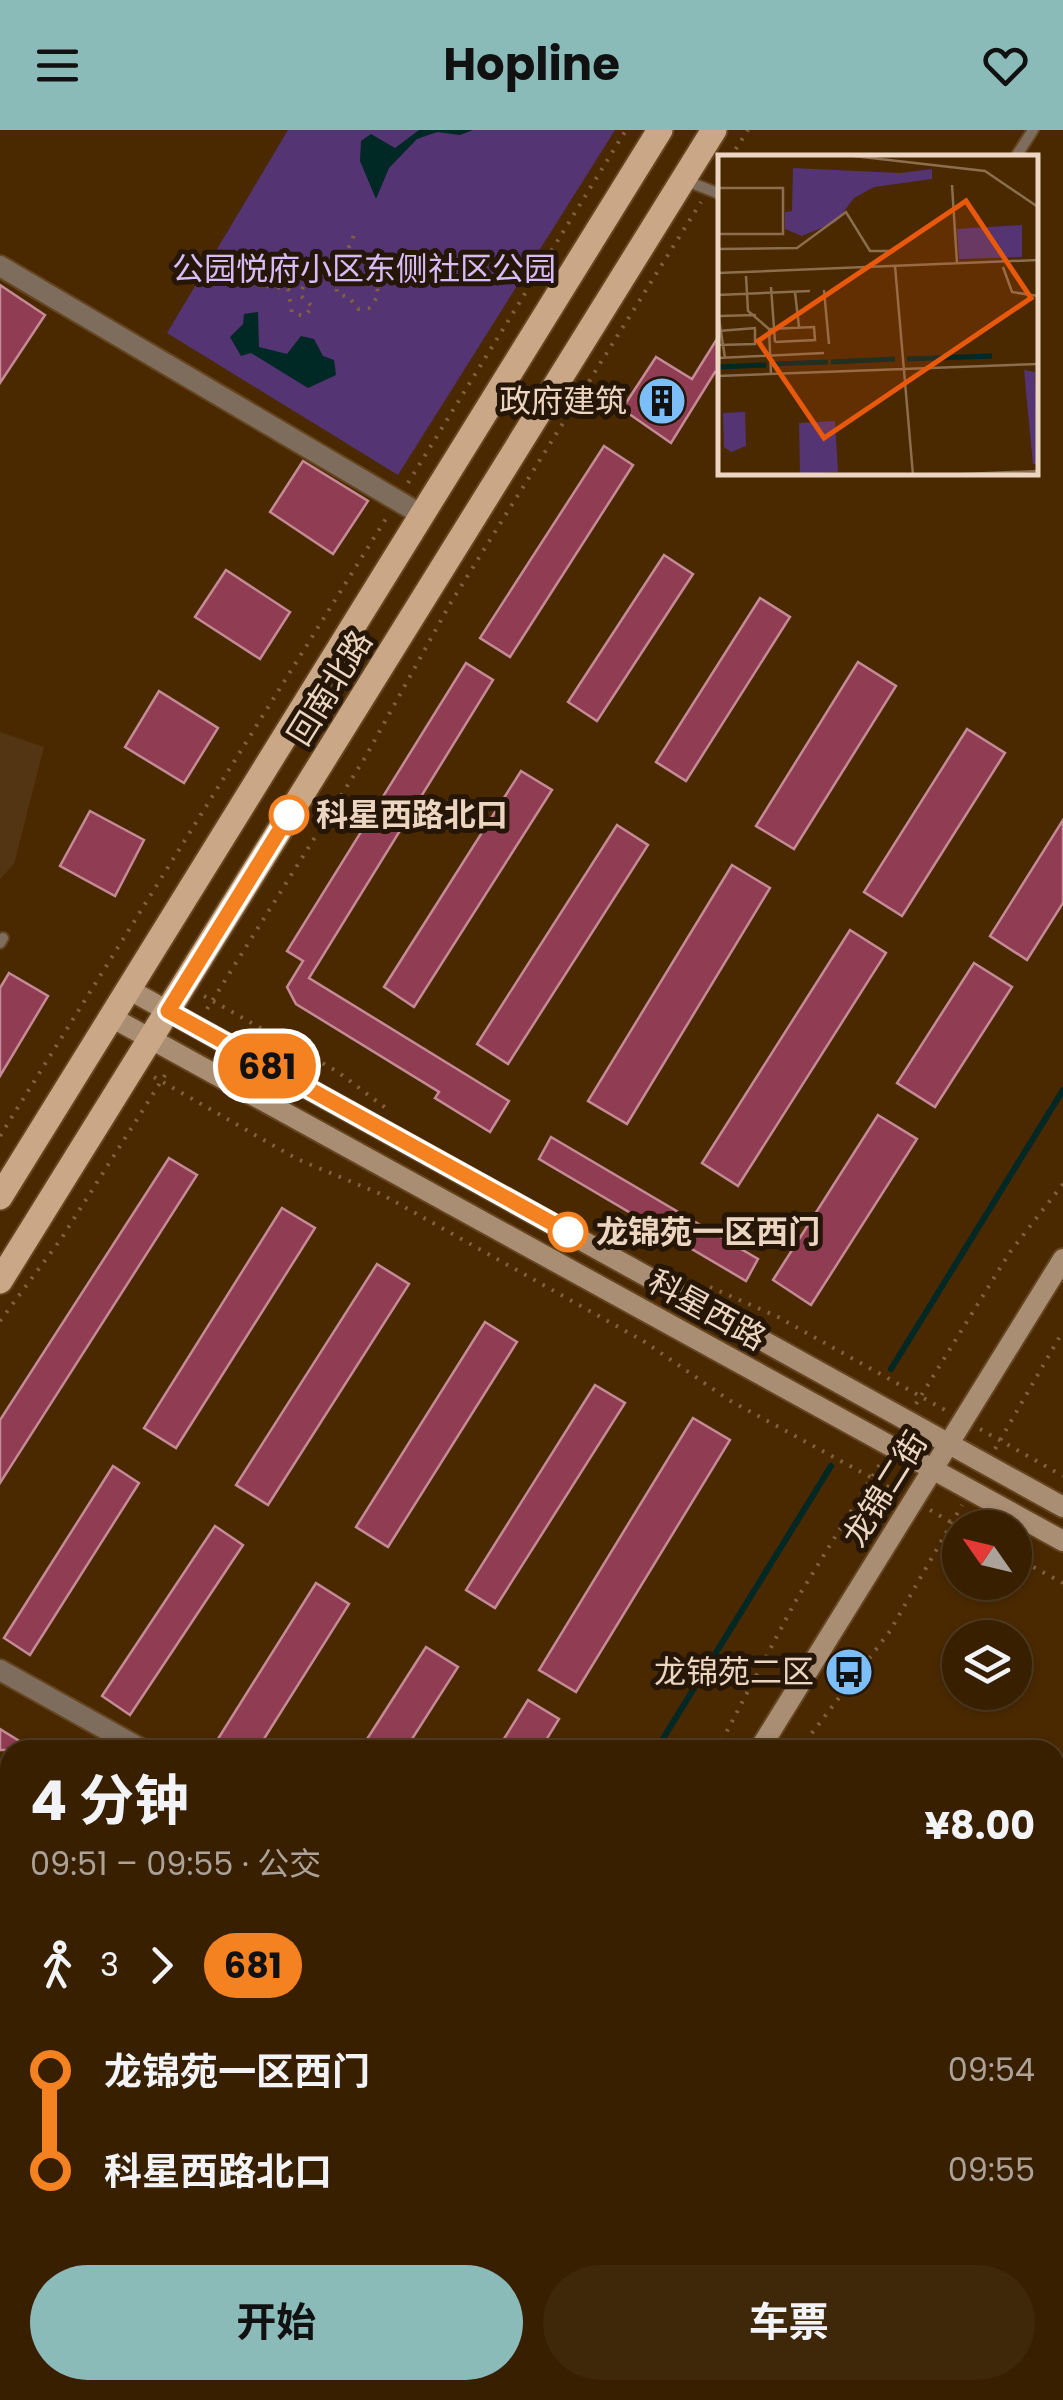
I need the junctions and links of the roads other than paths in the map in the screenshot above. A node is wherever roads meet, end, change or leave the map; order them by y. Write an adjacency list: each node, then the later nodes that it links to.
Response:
1 (660, 130): 8 (main road, 回南北路)
2 (714, 130): 5 (main road, 回南北路)
3 (1033, 130): 4 (lane)
4 (1016, 155)
5 (684, 180): 6 (lane); 10 (main road, 回南北路)
6 (715, 192)
7 (0, 266): 8 (street)
8 (422, 515): 9 (main road, 回南北路)
9 (128, 990): 10 (street, 科星西路); 11 (main road, 回南北路)
10 (168, 1011): 12 (main road, 回南北路); 16 (street, 科星西路)
11 (112, 1017): 12 (street, 科星西路); 13 (main road, 回南北路)
12 (151, 1038): 15 (main road, 回南北路); 17 (street, 科星西路)
13 (0, 1196)
14 (1063, 1259): 16 (street, 龙锦二街)
15 (0, 1281)
16 (949, 1444): 17 (street, 龙锦二街); 18 (street, 科星西路)
17 (933, 1469): 19 (street, 科星西路); 22 (street, 龙锦二街)
18 (1063, 1507)
19 (1063, 1541)
20 (0, 1670): 21 (street)
21 (125, 1740)
22 (765, 1740)

